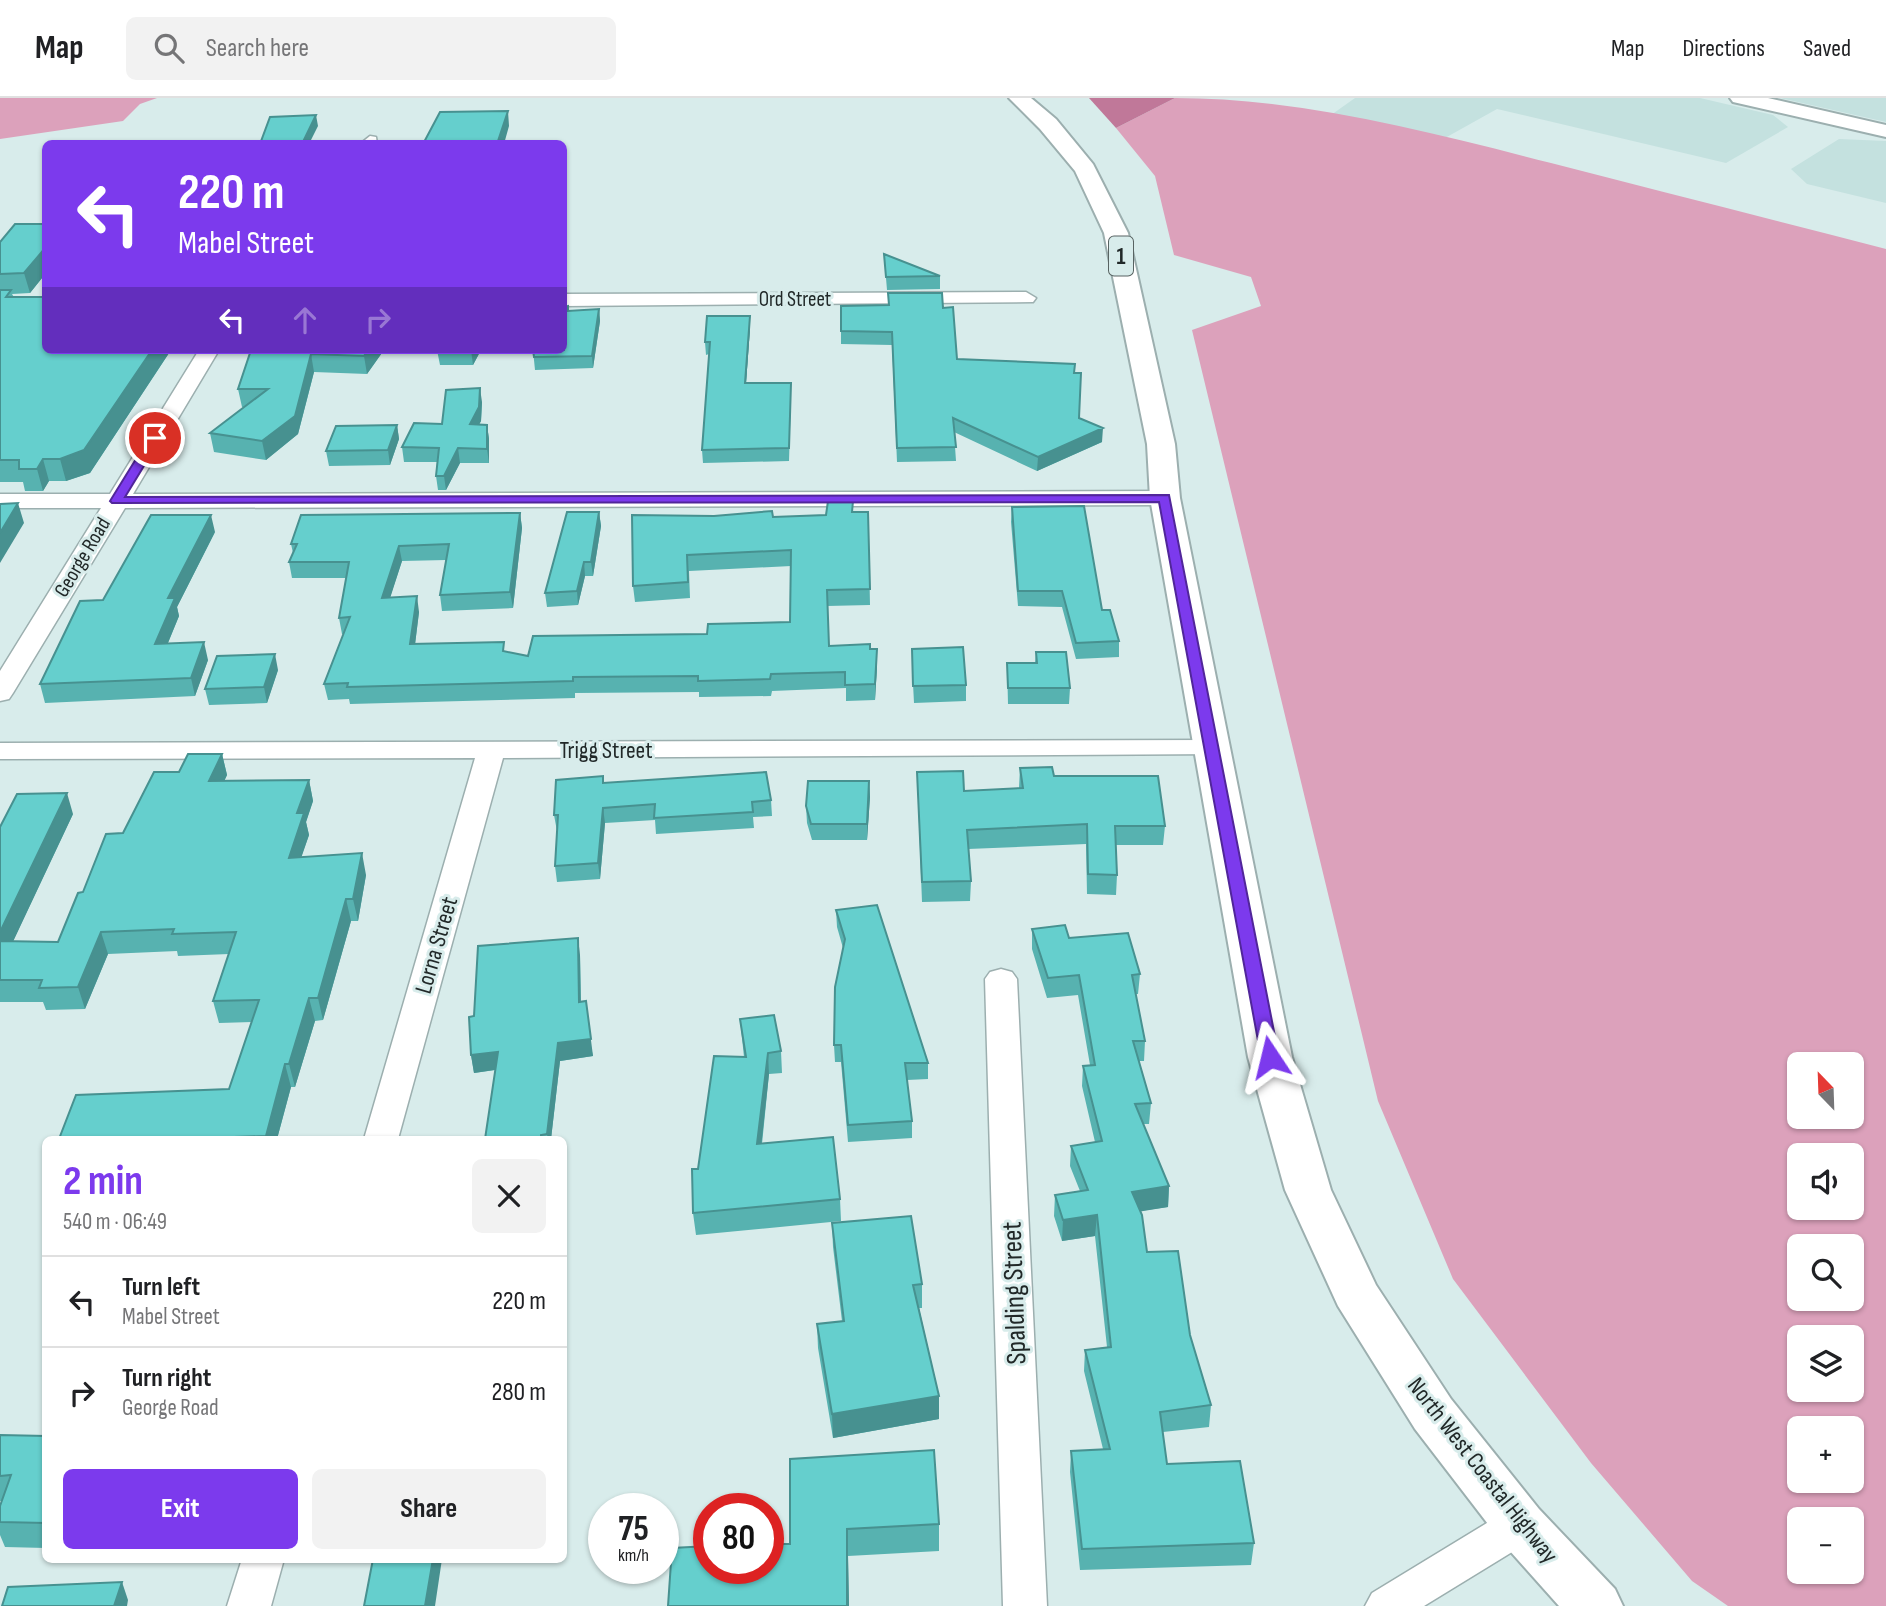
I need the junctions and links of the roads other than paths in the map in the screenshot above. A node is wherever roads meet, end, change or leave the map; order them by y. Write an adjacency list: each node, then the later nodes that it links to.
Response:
1 (1019, 98): 7 (main road, North West Coastal Highway / 1)
2 (1740, 98): 3 (main road)
3 (1886, 131)
4 (1026, 298): 5 (street, Ord Street)
5 (567, 300)
6 (207, 354): 9 (street, George Road)
7 (1165, 498): 9 (street); 11 (main road, North West Coastal Highway / 1)
8 (0, 501): 9 (street)
9 (116, 501): 10 (street, George Road)
10 (0, 693)
11 (1212, 748): 12 (street, Trigg Street); 16 (main road, North West Coastal Highway / 1)
12 (491, 750): 13 (street, Trigg Street); 15 (street, Lorna Street)
13 (0, 751)
14 (1001, 979): 19 (street, Spalding Street)
15 (382, 1136)
16 (1520, 1525): 20 (street); 21 (main road, North West Coastal Highway / 1)
17 (261, 1563): 18 (street)
18 (249, 1606)
19 (1025, 1606)
20 (1387, 1606)
21 (1595, 1606)

